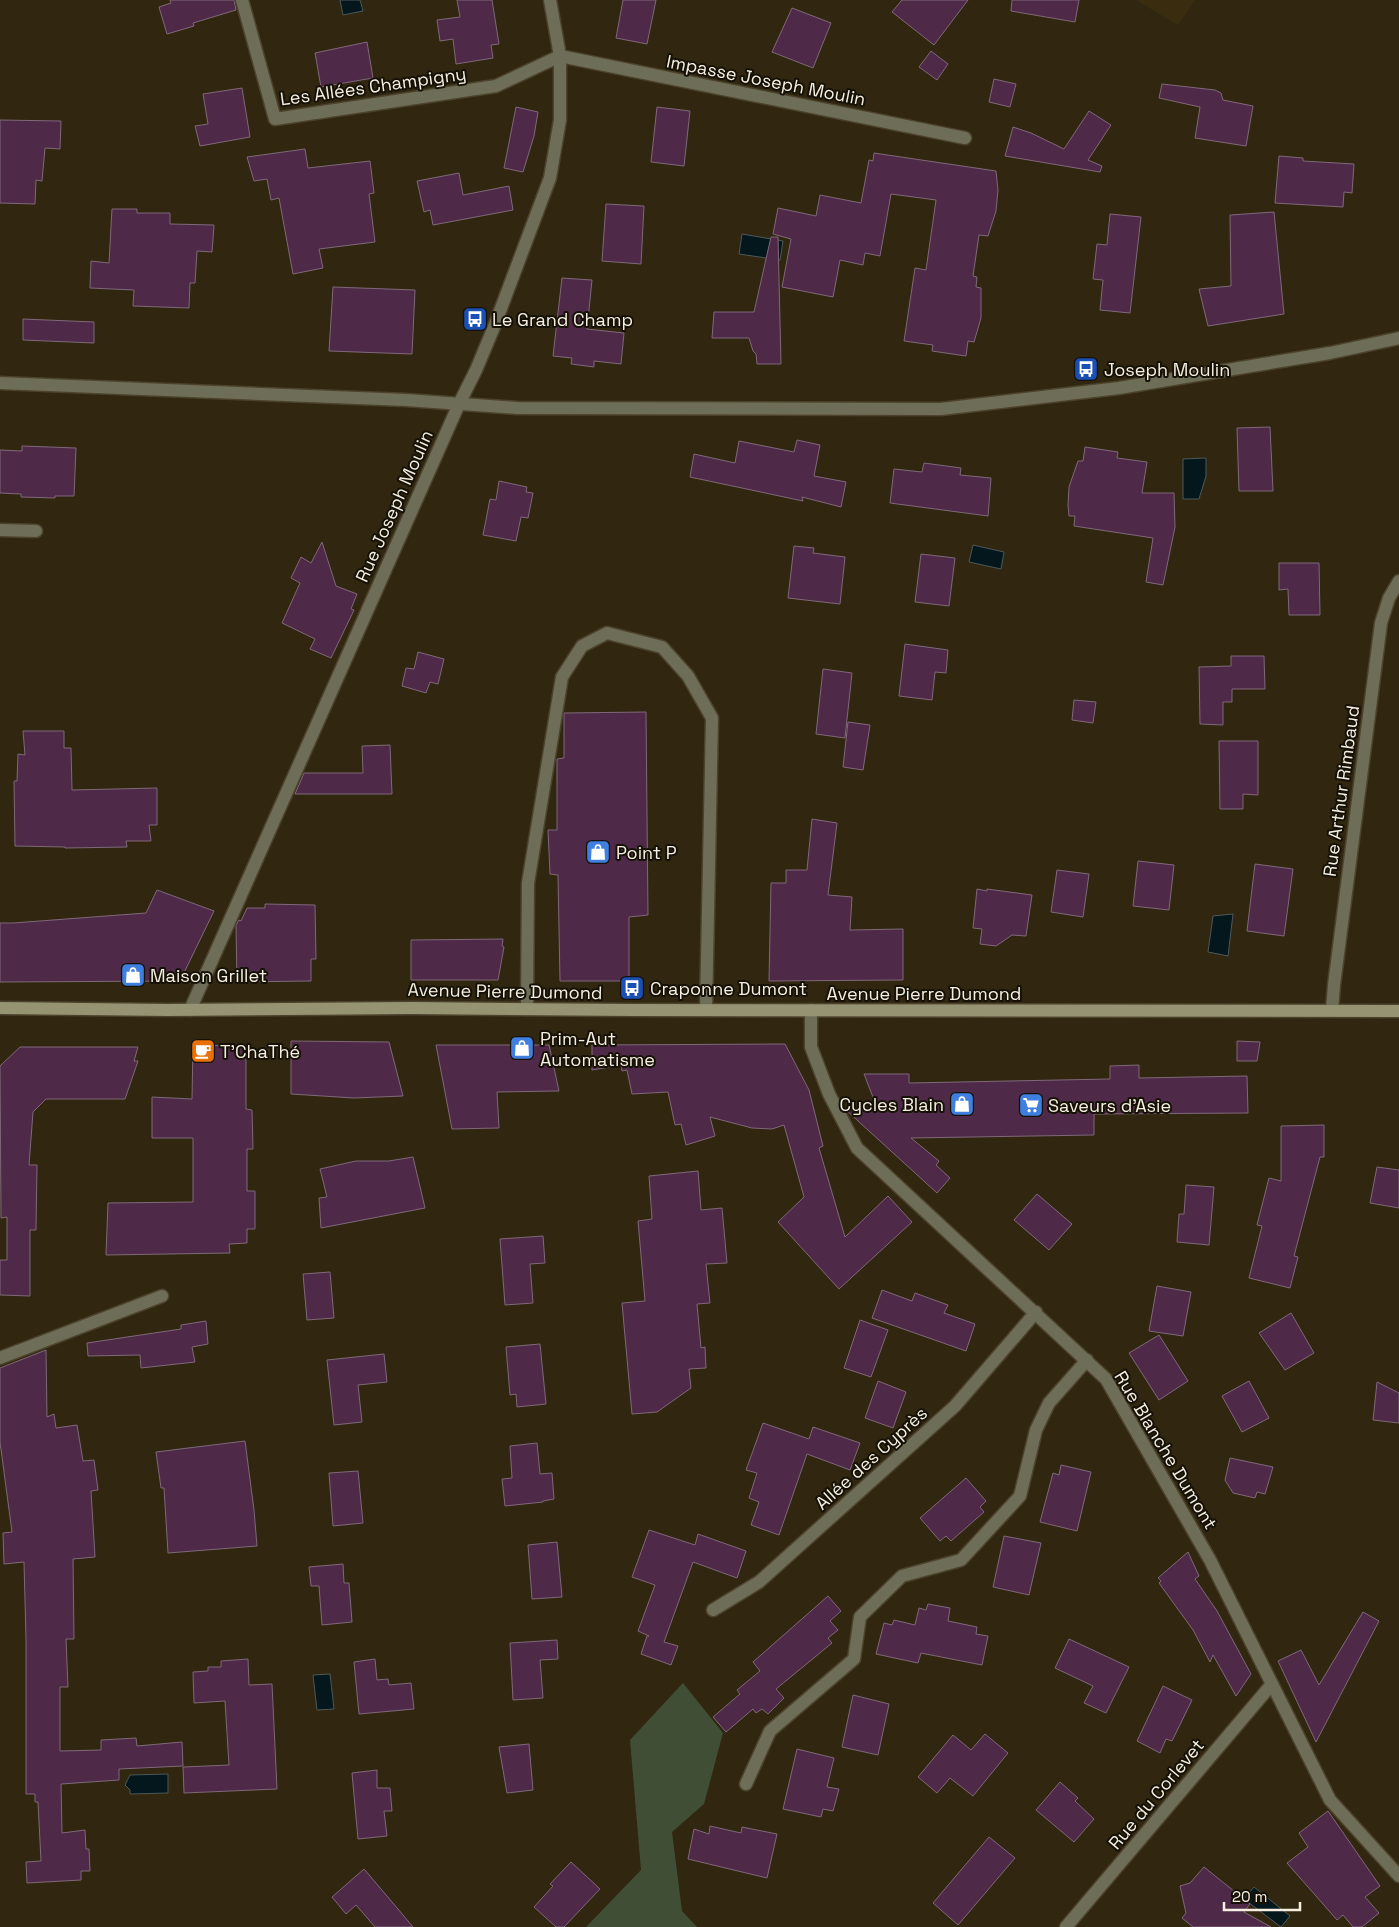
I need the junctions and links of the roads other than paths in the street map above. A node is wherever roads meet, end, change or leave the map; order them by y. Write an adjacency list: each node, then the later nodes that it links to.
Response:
1 (242, 0): 3 (street, Les Allées Champigny)
2 (550, 0): 3 (street, Rue Joseph Moulin)
3 (560, 56): 4 (street, Impasse Joseph Moulin); 7 (street, Rue Joseph Moulin)
4 (965, 138)
5 (1399, 338): 7 (street)
6 (0, 383): 7 (street)
7 (458, 404): 13 (street, Rue Joseph Moulin)
8 (0, 530): 9 (street)
9 (36, 531)
10 (1399, 581): 16 (street, Rue Arthur Rimbaud)
11 (0, 1008): 13 (main road, Avenue Pierre Dumond)
12 (527, 1009): 13 (main road, Avenue Pierre Dumond); 14 (main road, Avenue Pierre Dumond); 14 (street)
13 (190, 1010)
14 (706, 1010): 15 (main road, Avenue Pierre Dumond)
15 (811, 1010): 16 (main road, Avenue Pierre Dumond); 19 (street, Rue Blanche Dumont)
16 (1332, 1010): 17 (main road, Avenue Pierre Dumond)
17 (1399, 1011)
18 (162, 1296): 20 (street)
19 (1036, 1312): 21 (street, Rue Blanche Dumont); 22 (street, Allée des Cyprès)
20 (0, 1358)
21 (1087, 1360): 23 (street, Rue Blanche Dumont); 24 (street)
22 (712, 1610)
23 (1272, 1684): 25 (street, Rue Blanche Dumont); 26 (street, Rue du Corlevet)
24 (746, 1784)
25 (1399, 1876)
26 (1066, 1927)

